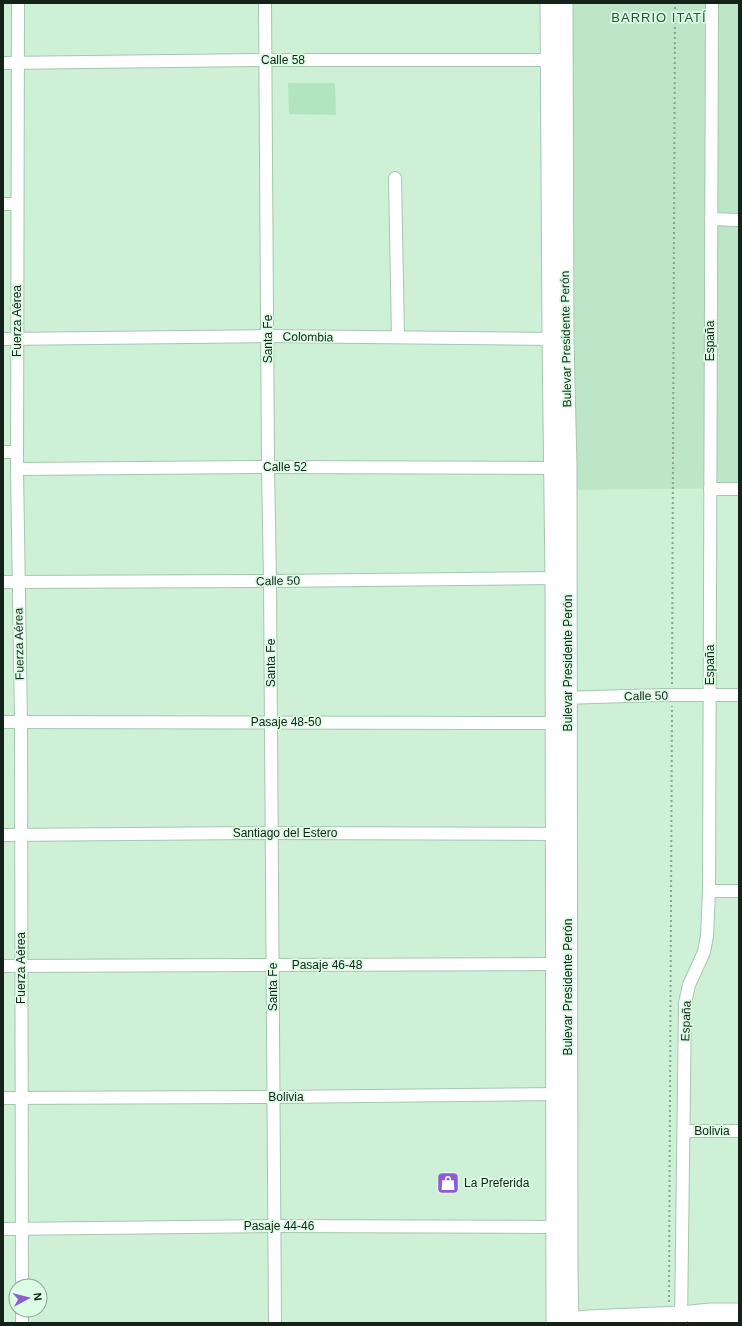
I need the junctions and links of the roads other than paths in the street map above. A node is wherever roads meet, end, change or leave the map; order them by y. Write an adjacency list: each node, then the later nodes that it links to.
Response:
1 (18, 3): 9 (street, Fuerza Aérea)
2 (266, 3): 6 (street, Santa Fe)
3 (549, 3): 7 (main road, Bulevar Presidente Perón)
4 (564, 3): 7 (main road, Bulevar Presidente Perón)
5 (712, 3): 13 (street, España)
6 (266, 60): 7 (street, Calle 58); 9 (street, Calle 58); 15 (street, Santa Fe)
7 (557, 60): 19 (main road, Bulevar Presidente Perón)
8 (3, 63): 9 (street, Calle 58)
9 (18, 63): 12 (street, Fuerza Aérea)
10 (395, 178): 16 (street)
11 (3, 204): 12 (street)
12 (17, 204): 18 (street, Fuerza Aérea)
13 (711, 219): 14 (street); 25 (street, España)
14 (739, 220)
15 (268, 336): 16 (street, Colombia); 18 (street, Colombia); 22 (street, Santa Fe)
16 (398, 337): 19 (street, Colombia)
17 (3, 339): 18 (street, Colombia)
18 (18, 339): 21 (street, Fuerza Aérea)
19 (558, 339): 23 (main road, Bulevar Presidente Perón); 33 (main road, Bulevar Presidente Perón)
20 (3, 452): 21 (street)
21 (17, 452): 24 (street, Fuerza Aérea)
22 (268, 467): 23 (street, Calle 52); 24 (street, Calle 52); 28 (street, Santa Fe)
23 (552, 468): 27 (main road, Bulevar Presidente Perón)
24 (17, 469): 30 (street, Fuerza Aérea)
25 (710, 489): 26 (street); 31 (street, España)
26 (739, 489)
27 (554, 578): 28 (street, Calle 50); 33 (main road, Bulevar Presidente Perón)
28 (270, 581): 30 (street, Calle 50); 36 (street, Santa Fe)
29 (3, 582): 30 (street, Calle 50)
30 (18, 582): 35 (street, Fuerza Aérea)
31 (710, 695): 32 (street, Calle 50); 33 (street, Calle 50); 42 (street, España)
32 (739, 695)
33 (561, 698): 37 (main road, Bulevar Presidente Perón)
34 (3, 722): 35 (street, Pasaje 48-50)
35 (21, 722): 36 (street, Pasaje 48-50); 41 (street, Fuerza Aérea)
36 (271, 722): 37 (street, Pasaje 48-50); 38 (street, Santa Fe)
37 (561, 723): 39 (main road, Bulevar Presidente Perón)
38 (272, 833): 39 (street, Santiago del Estero); 41 (street, Santiago del Estero); 45 (street, Santa Fe)
39 (561, 834): 44 (main road, Bulevar Presidente Perón); 48 (main road, Bulevar Presidente Perón)
40 (3, 835): 41 (street, Santiago del Estero)
41 (21, 835): 47 (street, Fuerza Aérea)
42 (709, 891): 43 (street); 52 (street, España)
43 (739, 891)
44 (554, 964): 45 (street, Pasaje 46-48); 48 (main road, Bulevar Presidente Perón)
45 (273, 965): 47 (street, Pasaje 46-48); 49 (street, Santa Fe)
46 (3, 966): 47 (street, Pasaje 46-48)
47 (21, 966): 51 (street, Fuerza Aérea)
48 (561, 1094): 49 (street, Bolivia); 55 (main road, Bulevar Presidente Perón); 61 (main road, Bulevar Presidente Perón)
49 (274, 1097): 51 (street, Bolivia); 54 (street, Santa Fe)
50 (3, 1098): 51 (street, Bolivia)
51 (22, 1098): 57 (street, Fuerza Aérea)
52 (685, 1131): 53 (street, Bolivia); 60 (street, España)
53 (739, 1131)
54 (274, 1226): 55 (street, Pasaje 44-46); 57 (street, Pasaje 44-46); 64 (street, Santa Fe)
55 (554, 1226): 61 (main road, Bulevar Presidente Perón)
56 (3, 1229): 57 (street, Pasaje 44-46)
57 (22, 1229): 58 (street, Fuerza Aérea)
58 (22, 1278)
59 (739, 1311): 60 (street)
60 (677, 1317): 61 (street); 62 (street)
61 (566, 1322)
62 (715, 1322): 63 (street)
63 (739, 1322)
64 (275, 1323)

